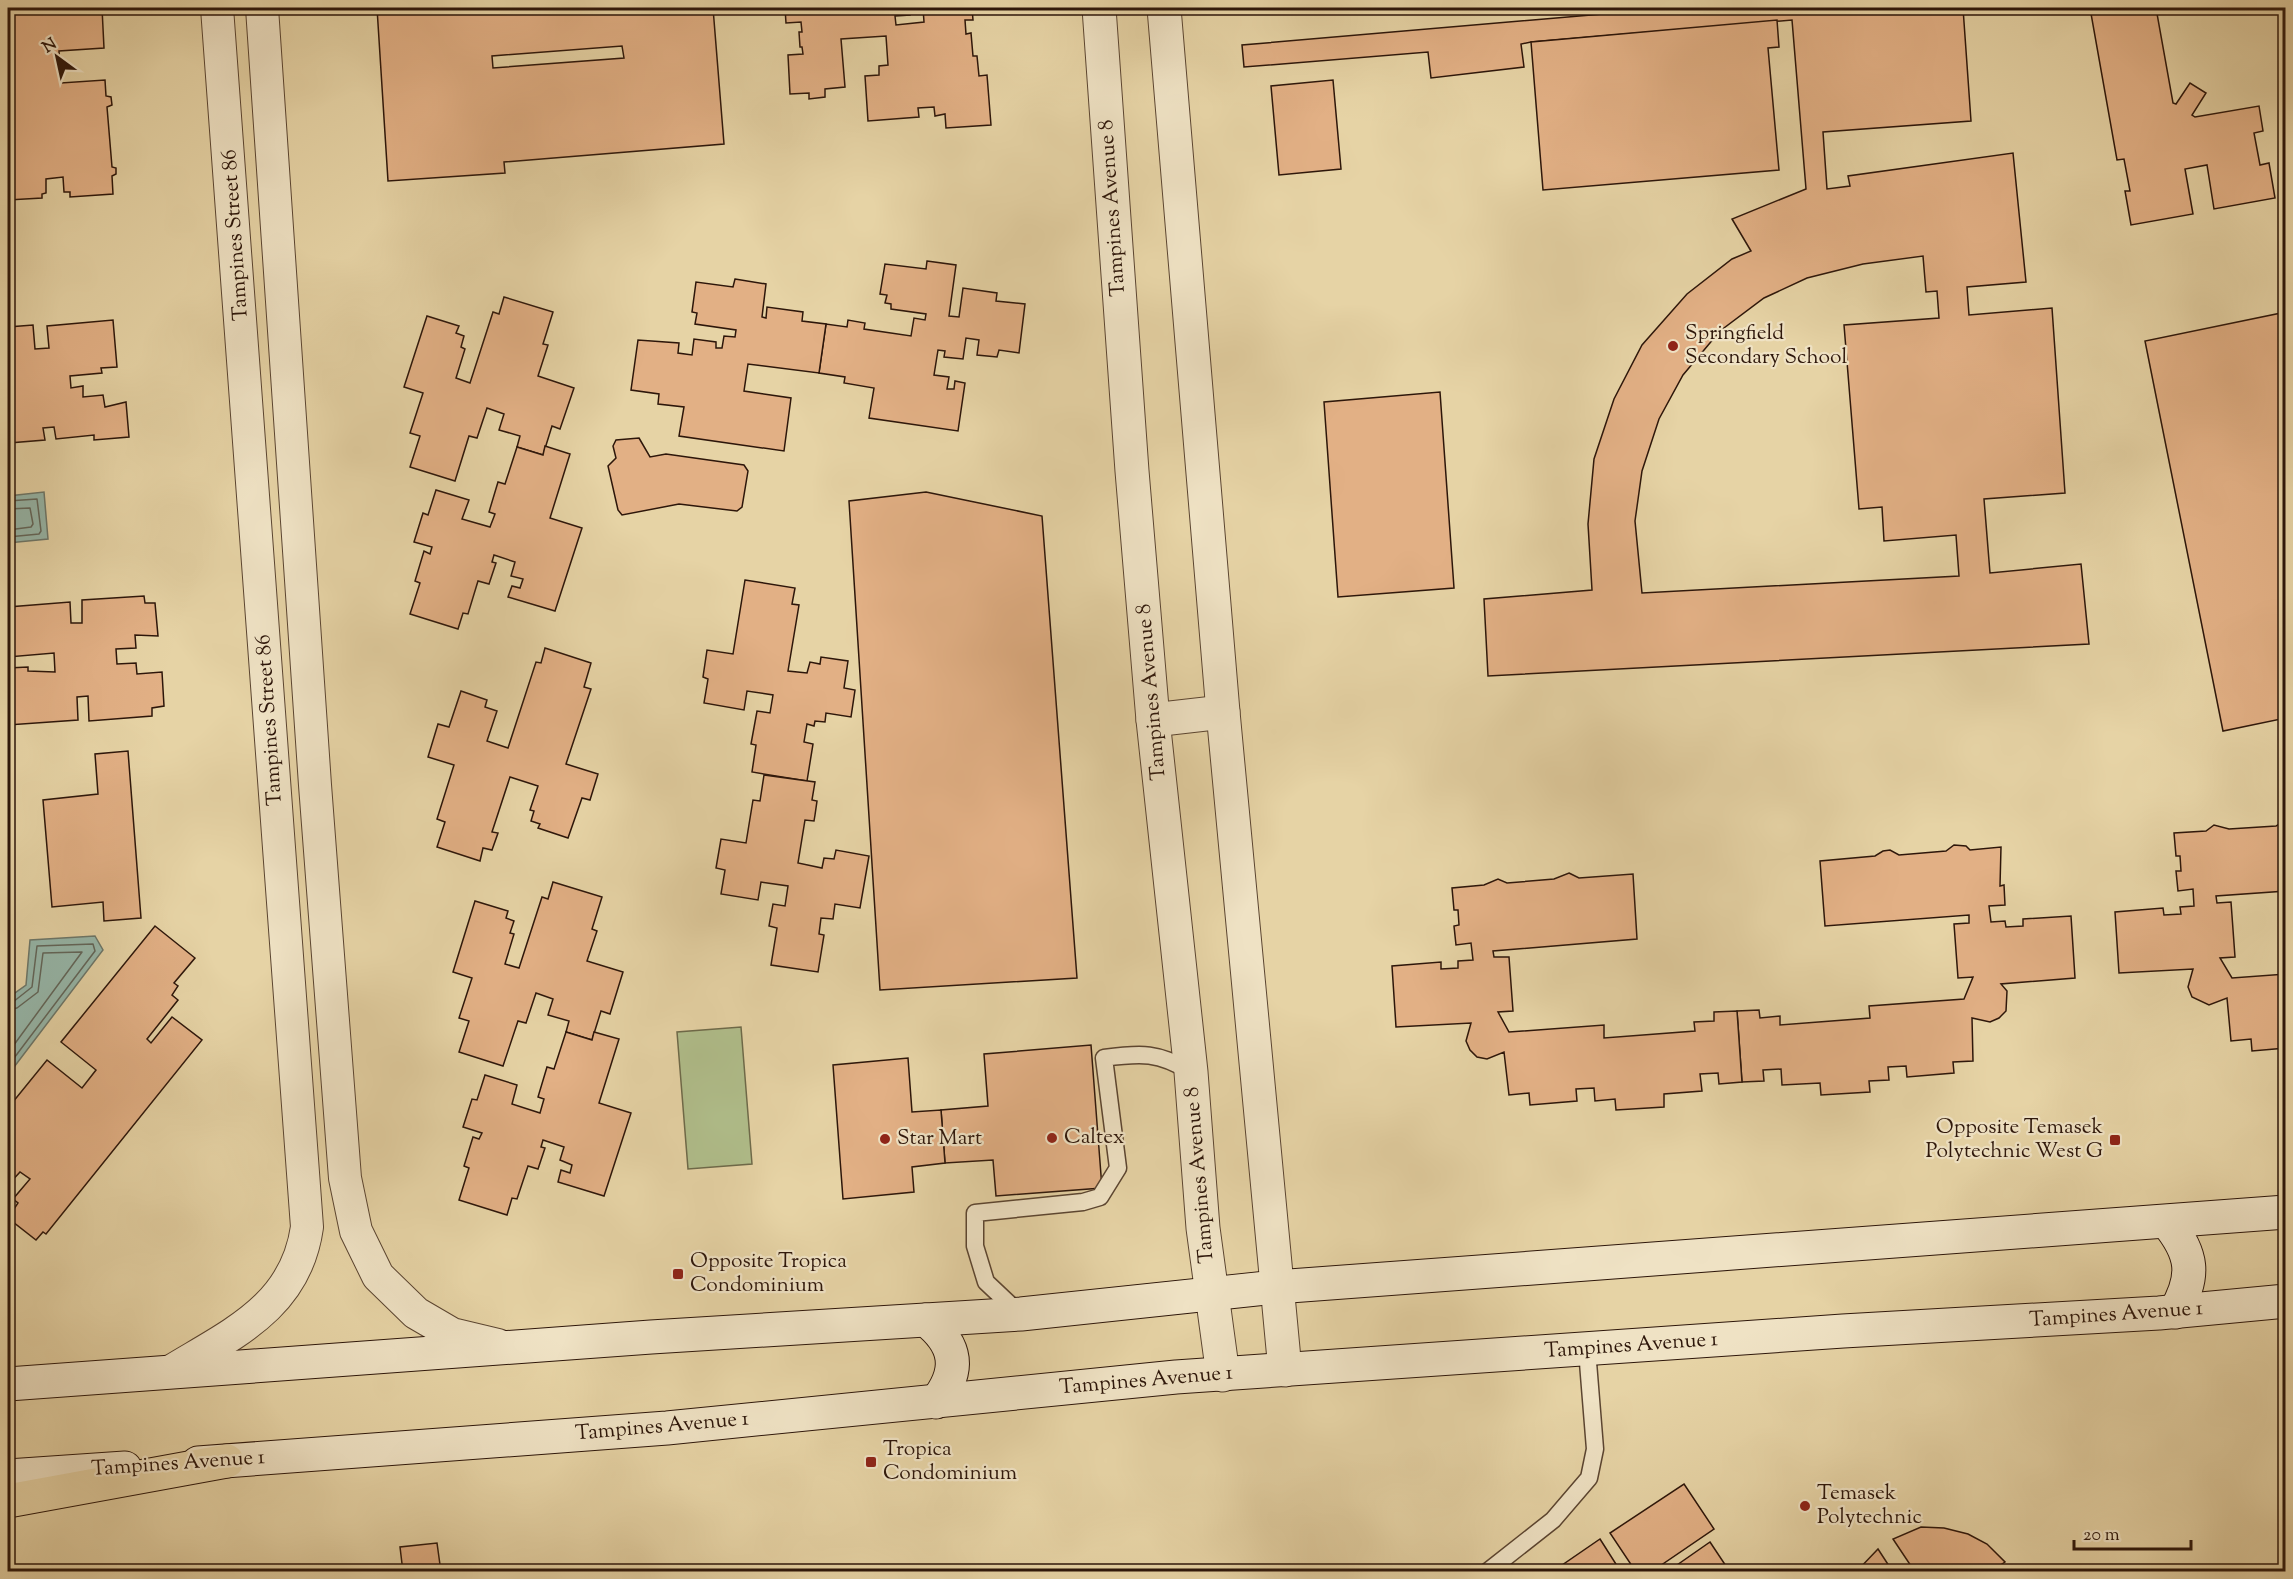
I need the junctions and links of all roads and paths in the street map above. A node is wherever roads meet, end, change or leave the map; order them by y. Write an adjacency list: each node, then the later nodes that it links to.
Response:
1 (217, 8): 18 (street, Tampines Street 86)
2 (262, 8): 16 (street, Tampines Street 86)
3 (1099, 8): 6 (main road, Tampines Avenue 8)
4 (1164, 8): 5 (main road)
5 (1222, 712): 6 (main road); 10 (main road)
6 (1153, 720): 7 (main road, Tampines Avenue 8)
7 (1191, 1072): 11 (main road, Tampines Avenue 8); 14 (lane)
8 (2286, 1212): 9 (main road)
9 (2167, 1222): 10 (main road); 13 (main road)
10 (1276, 1287): 11 (main road); 19 (main road)
11 (1212, 1293): 14 (main road); 20 (main road, Tampines Avenue 8)
12 (2286, 1301): 13 (main road, Tampines Avenue 1)
13 (2175, 1312): 17 (main road, Tampines Avenue 1)
14 (1021, 1314): 15 (main road)
15 (926, 1320): 16 (main road); 22 (main road)
16 (505, 1347): 18 (main road)
17 (1587, 1350): 19 (main road, Tampines Avenue 1); 26 (lane)
18 (172, 1370): 21 (main road)
19 (1285, 1370): 20 (main road, Tampines Avenue 1)
20 (1223, 1374): 22 (main road, Tampines Avenue 1)
21 (8, 1384)
22 (936, 1401): 23 (main road, Tampines Avenue 1)
23 (227, 1461): 24 (main road, Tampines Avenue 1); 25 (highway)
24 (8, 1476)
25 (8, 1501)
26 (1487, 1572)

